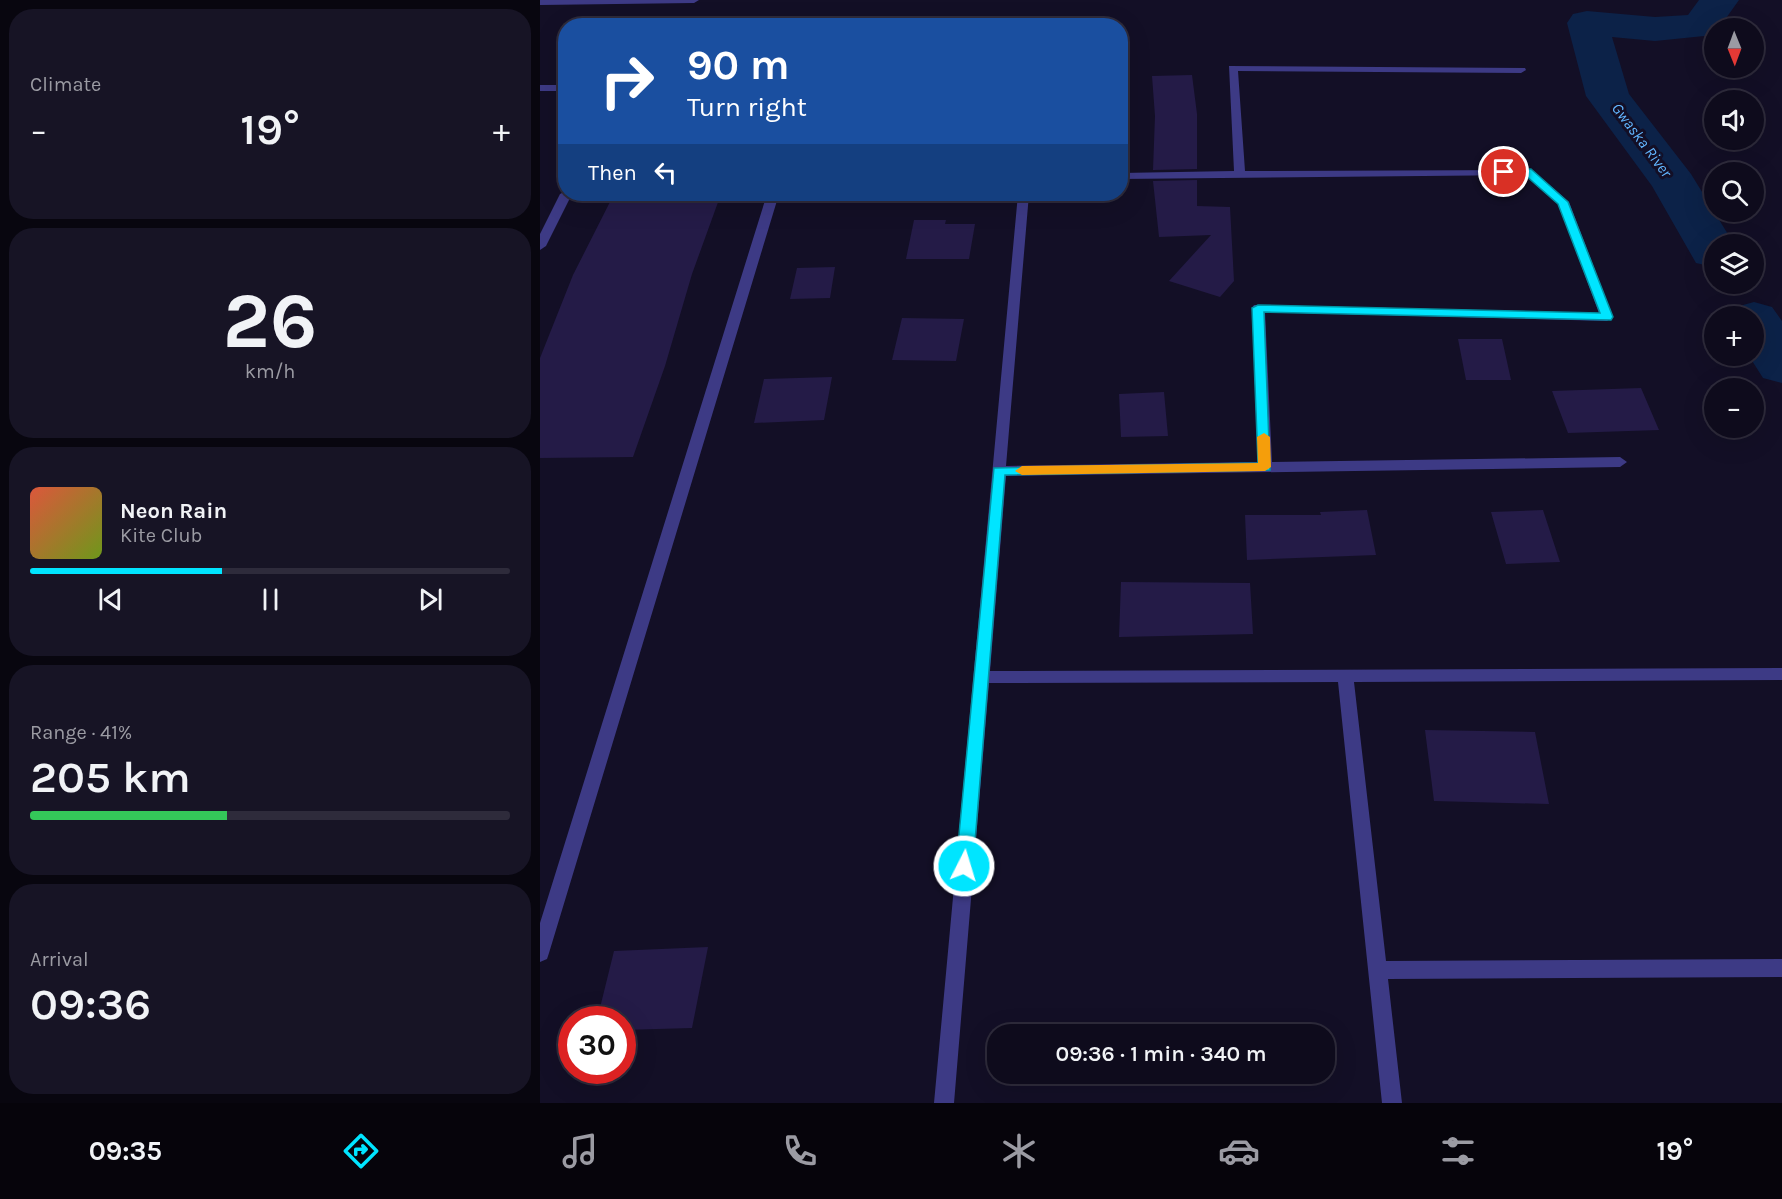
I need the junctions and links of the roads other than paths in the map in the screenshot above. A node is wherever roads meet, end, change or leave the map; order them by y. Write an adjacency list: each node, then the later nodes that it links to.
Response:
1 (681, 0): 2 (street); 3 (street)
2 (694, 0)
3 (540, 2)
4 (1521, 70): 7 (street)
5 (540, 88): 6 (street)
6 (558, 88)
7 (1240, 174): 8 (street); 14 (street)
8 (1128, 176)
9 (562, 201): 12 (street)
10 (770, 201): 19 (street)
11 (1022, 201): 15 (street)
12 (540, 246)
13 (1620, 462): 14 (street)
14 (1265, 467): 15 (street)
15 (998, 471): 18 (street)
16 (1346, 674): 17 (street); 18 (street); 21 (street)
17 (1782, 674)
18 (981, 677): 22 (street)
19 (540, 953)
20 (1782, 968): 21 (street)
21 (1378, 970): 23 (street)
22 (944, 1103)
23 (1392, 1103)

